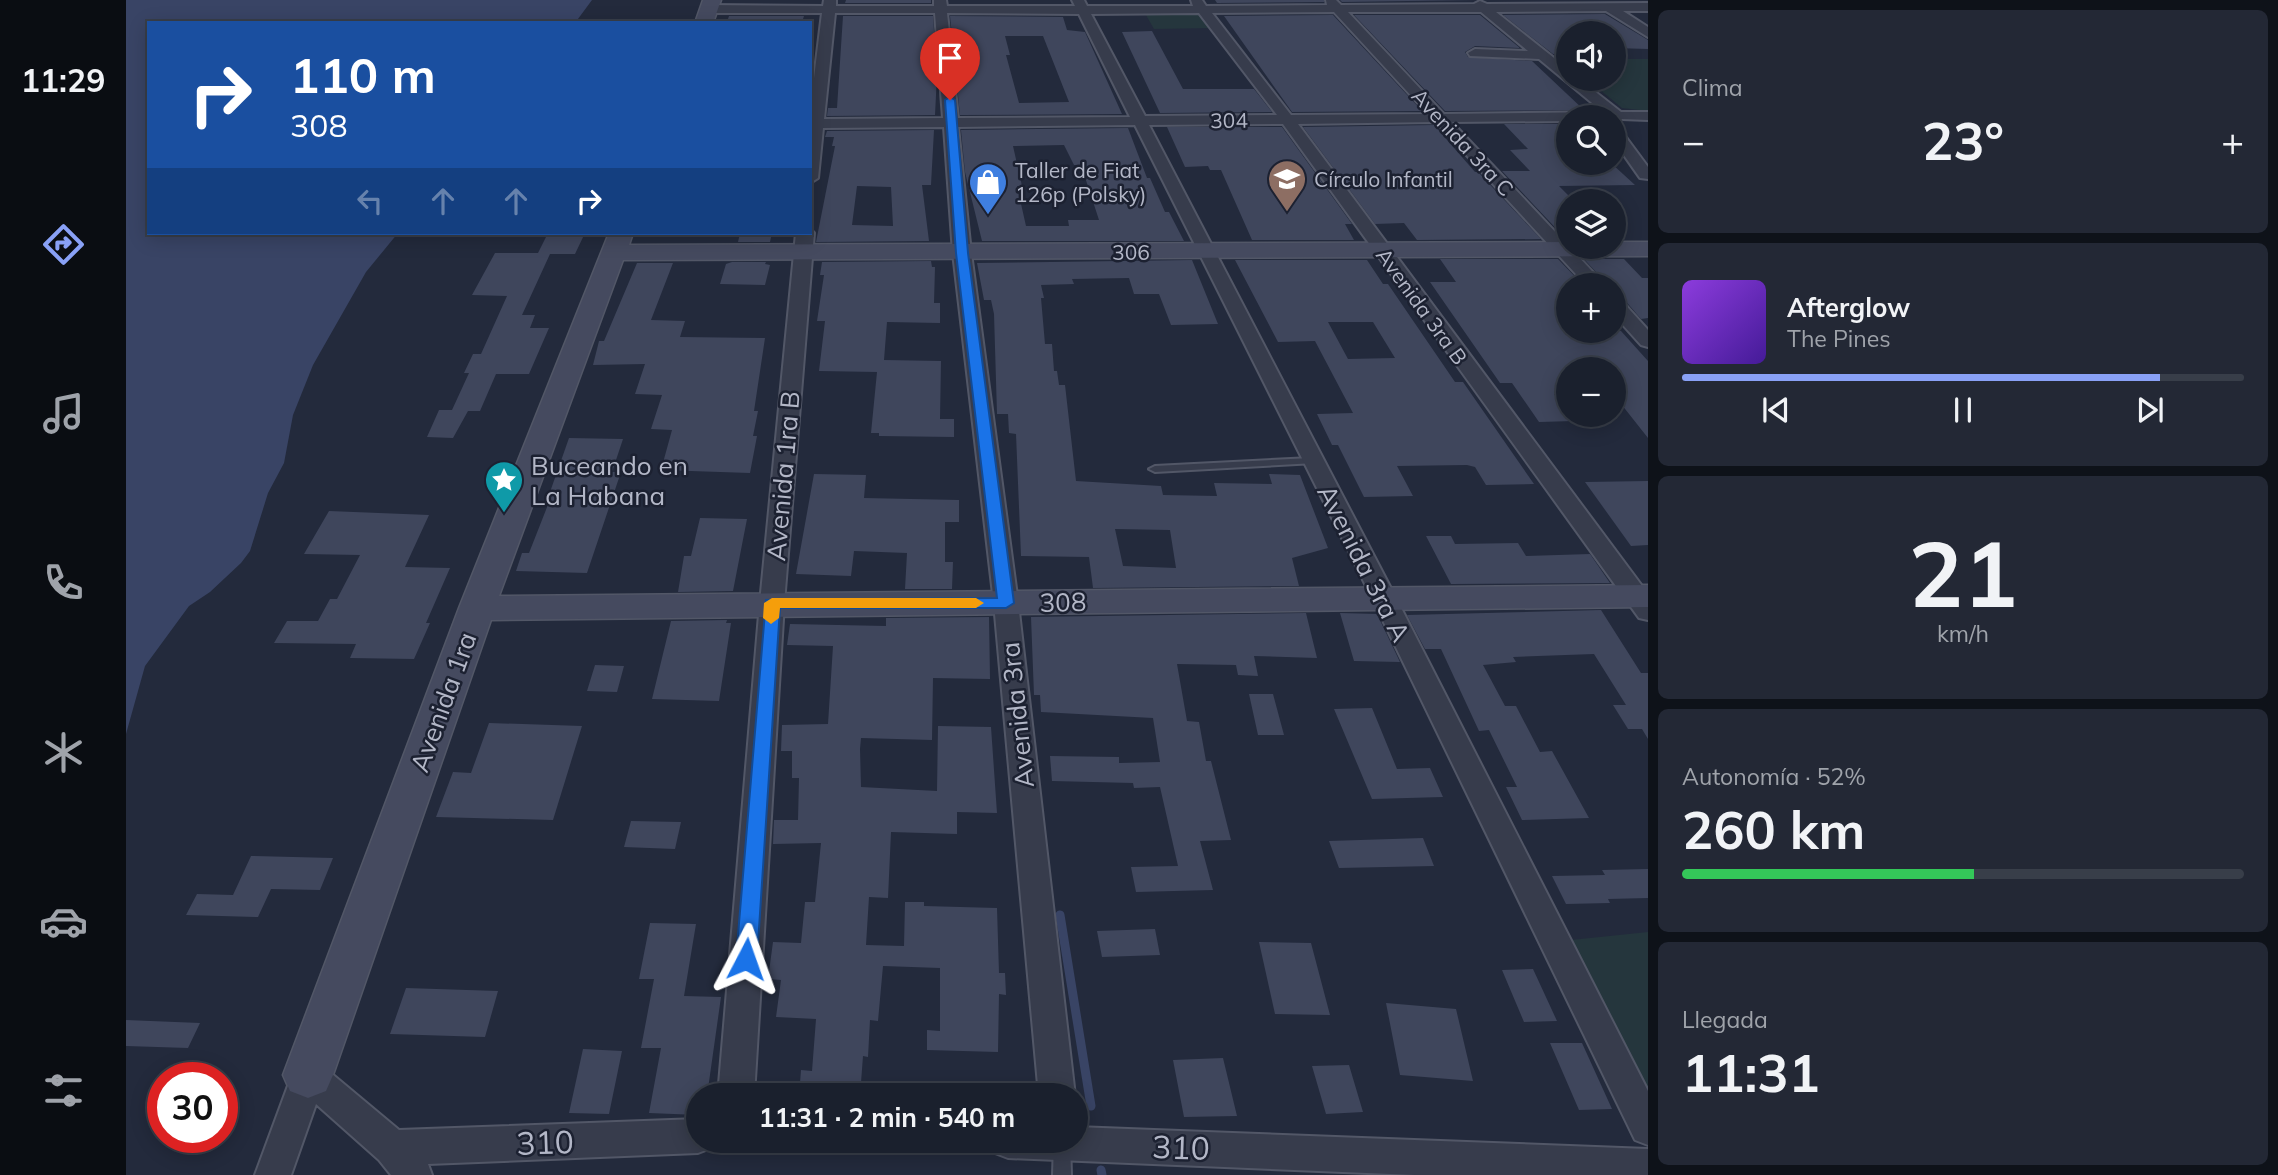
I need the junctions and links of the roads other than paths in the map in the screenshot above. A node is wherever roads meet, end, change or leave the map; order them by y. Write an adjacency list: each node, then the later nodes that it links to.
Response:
1 (1199, 4): 2 (street); 7 (street); 20 (street, Avenida 3ra B)
2 (1333, 4): 3 (street); 18 (street, Avenida 3ra C)
3 (1479, 4): 4 (street); 12 (street)
4 (1603, 4): 8 (street); 10 (street)
5 (829, 5): 6 (street); 9 (street); 24 (street)
6 (941, 5): 7 (street); 23 (street, Avenida 3ra)
7 (1081, 5): 22 (street, Avenida 3ra A)
8 (1648, 7)
9 (709, 10)
10 (1648, 33)
11 (1475, 53): 12 (street)
12 (1541, 55): 14 (street)
13 (1504, 66): 14 (street)
14 (1555, 66)
15 (1581, 91): 16 (street)
16 (1595, 105)
17 (1648, 116): 19 (street, 304)
18 (1440, 117): 20 (street, 304); 21 (street, 304); 28 (street, Avenida 3ra C)
19 (1626, 118)
20 (1287, 119): 22 (street, 304); 34 (street, Avenida 3ra B)
21 (1556, 119)
22 (1142, 121): 23 (street, 304); 35 (street, Avenida 3ra A)
23 (952, 122): 24 (street, 304); 36 (street, Avenida 3ra)
24 (813, 124): 25 (street)
25 (812, 142)
26 (1626, 145): 27 (street)
27 (1646, 175)
28 (1556, 241)
29 (617, 242): 30 (street, 306); 47 (street, Avenida 1ra)
30 (804, 243): 36 (street, 306); 45 (street, Avenida 1ra B)
31 (1556, 249): 34 (street, 306)
32 (1626, 249): 33 (street, 306)
33 (1648, 249)
34 (1381, 250): 35 (street, 306); 44 (street, Avenida 3ra B)
35 (1205, 252): 36 (street, 306); 41 (street, Avenida 3ra A)
36 (962, 253): 46 (street, Avenida 3ra)
37 (1572, 259): 38 (street, Avenida 3ra C)
38 (1585, 273)
39 (1626, 317): 40 (street)
40 (1648, 341)
41 (1311, 461): 42 (lane); 43 (street, Avenida 3ra A)
42 (1155, 469)
43 (1384, 598): 44 (street, 308); 46 (street, 308); 51 (street, Avenida 3ra A)
44 (1644, 602)
45 (772, 603): 46 (street, 308); 47 (street, 308); 49 (street, Avenida 1ra B)
46 (1006, 603): 50 (street, Avenida 3ra)
47 (477, 608): 48 (street, Avenida 1ra)
48 (308, 1075): 54 (street); 56 (street, Avenida 1ra)
49 (737, 1083)
50 (1056, 1083)
51 (1648, 1128)
52 (686, 1137): 54 (street, 310)
53 (1062, 1153): 55 (street, 310)
54 (403, 1161)
55 (1648, 1167)
56 (273, 1175)

